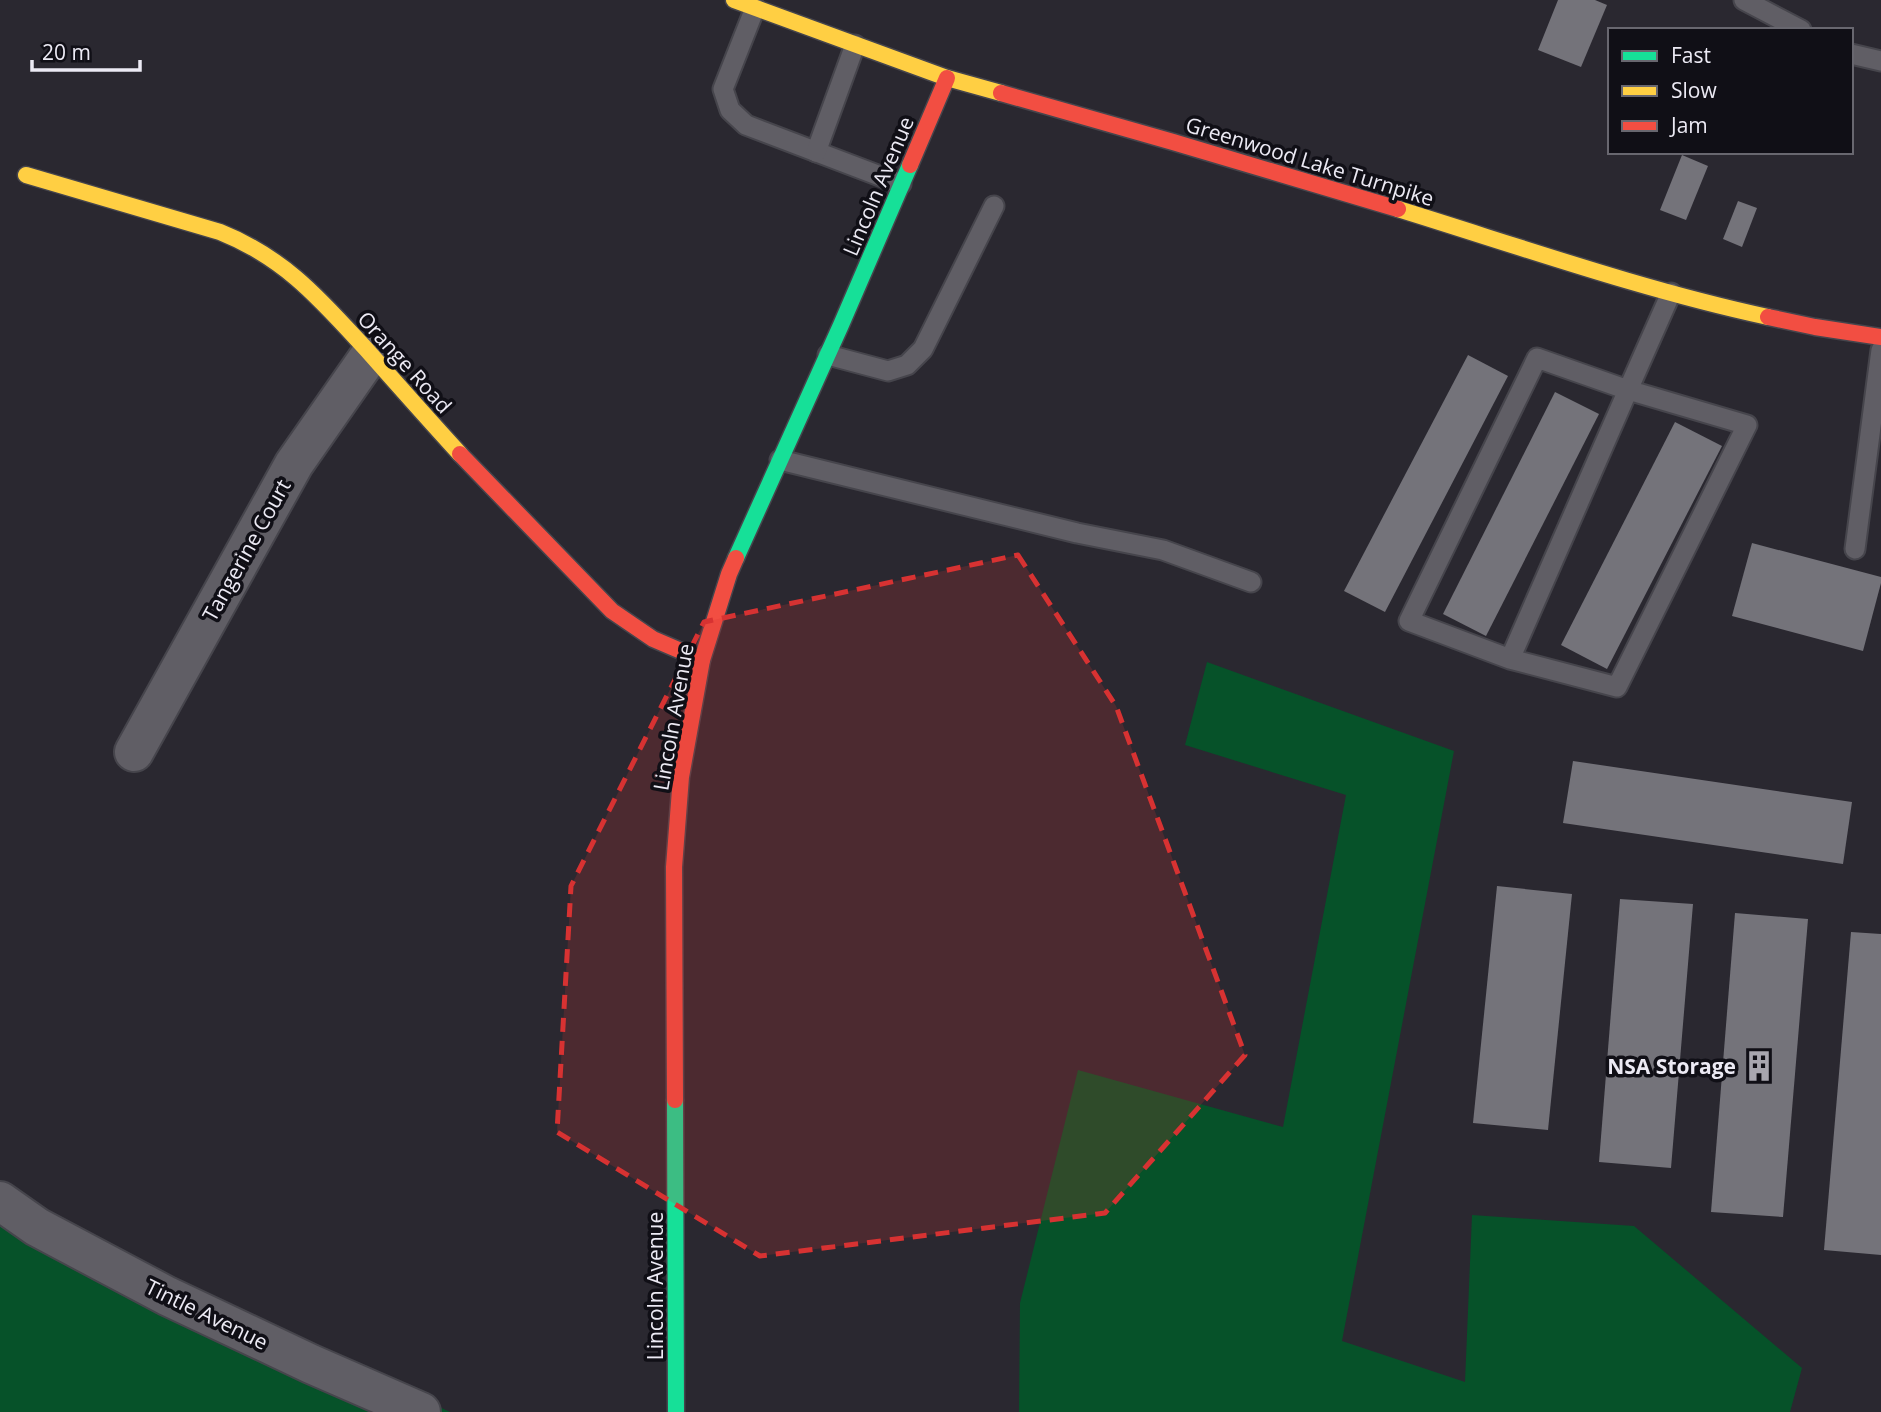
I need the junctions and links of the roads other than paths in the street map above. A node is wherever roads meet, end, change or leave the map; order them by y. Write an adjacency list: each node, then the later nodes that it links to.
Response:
1 (734, 0): 3 (street, Greenwood Lake Turnpike)
2 (1744, 0): 4 (lane)
3 (755, 8): 5 (street, Greenwood Lake Turnpike); 9 (lane)
4 (1797, 28)
5 (855, 45): 8 (street, Greenwood Lake Turnpike); 9 (lane)
6 (1853, 54): 7 (lane)
7 (1881, 61)
8 (947, 78): 11 (street, Lincoln Avenue); 13 (street, Greenwood Lake Turnpike)
9 (817, 152): 11 (lane)
10 (26, 175): 16 (street, Orange Road)
11 (901, 184): 17 (street, Lincoln Avenue)
12 (995, 206): 17 (lane)
13 (1671, 293): 14 (street, Greenwood Lake Turnpike); 18 (lane)
14 (1881, 337)
15 (1881, 350): 20 (lane)
16 (370, 355): 23 (street, Orange Road); 24 (street, Tangerine Court)
17 (828, 355): 19 (street, Lincoln Avenue)
18 (1628, 390): 22 (lane); 22 (lane); 22 (lane)
19 (780, 460): 21 (lane); 23 (street, Lincoln Avenue)
20 (1855, 548)
21 (1251, 582)
22 (1510, 659)
23 (702, 660): 27 (street, Lincoln Avenue)
24 (134, 752)
25 (0, 1201): 26 (street, Tintle Avenue)
26 (421, 1412)
27 (676, 1412)

